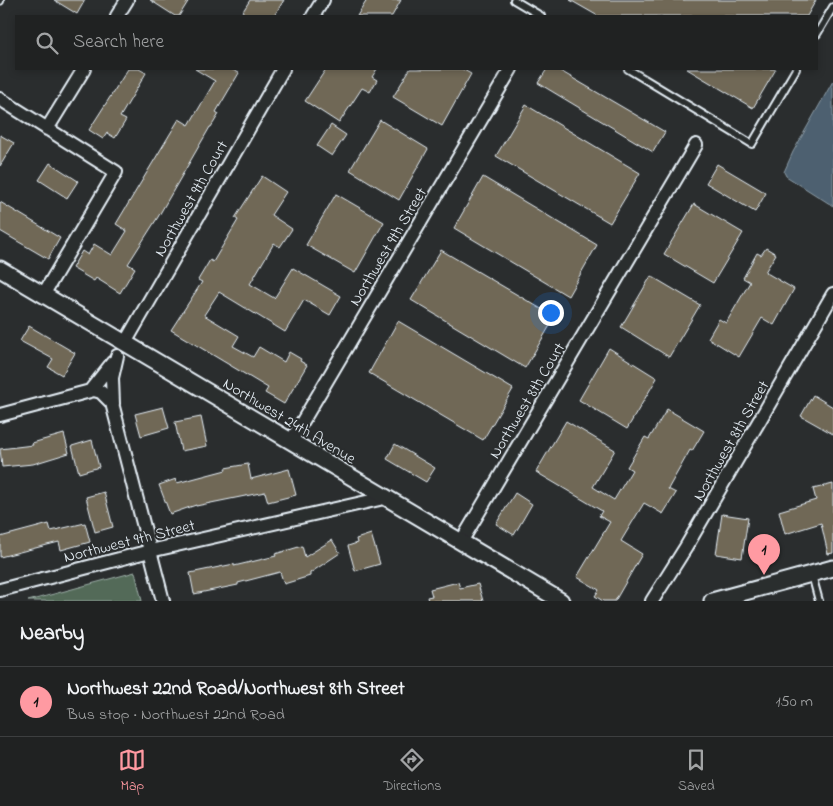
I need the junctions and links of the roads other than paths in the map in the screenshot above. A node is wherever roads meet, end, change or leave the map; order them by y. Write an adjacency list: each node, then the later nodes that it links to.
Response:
1 (127, 0): 5 (street)
2 (323, 0): 6 (street)
3 (514, 0): 7 (lane)
4 (833, 7): 8 (lane)
5 (118, 15)
6 (315, 15)
7 (539, 15)
8 (818, 32)
9 (83, 70): 15 (street)
10 (282, 70): 20 (street, Northwest 9th Court)
11 (510, 70): 25 (street, Northwest 9th Street)
12 (630, 70): 13 (lane)
13 (795, 70)
14 (0, 99): 15 (street)
15 (47, 129): 19 (street)
16 (696, 145): 27 (street, Northwest 8th Court)
17 (0, 269): 19 (street, Northwest 24th Avenue)
18 (833, 294): 35 (street, Northwest 8th Street)
19 (43, 295): 20 (street, Northwest 24th Avenue)
20 (125, 342): 21 (lane); 25 (street, Northwest 24th Avenue)
21 (117, 356): 22 (street); 23 (street)
22 (90, 391): 23 (street); 24 (street)
23 (109, 400): 28 (street)
24 (0, 415)
25 (291, 440): 26 (street, Northwest 24th Avenue)
26 (384, 498): 27 (street, Northwest 24th Avenue); 28 (street, Northwest 9th Street)
27 (461, 542): 34 (street, Northwest 24th Avenue)
28 (150, 551): 31 (street, Northwest 9th Street); 33 (street)
29 (833, 568): 30 (street)
30 (812, 574): 32 (street); 37 (lane)
31 (0, 590)
32 (743, 597): 36 (street)
33 (163, 601)
34 (561, 601)
35 (652, 601)
36 (712, 601)
37 (819, 601)

